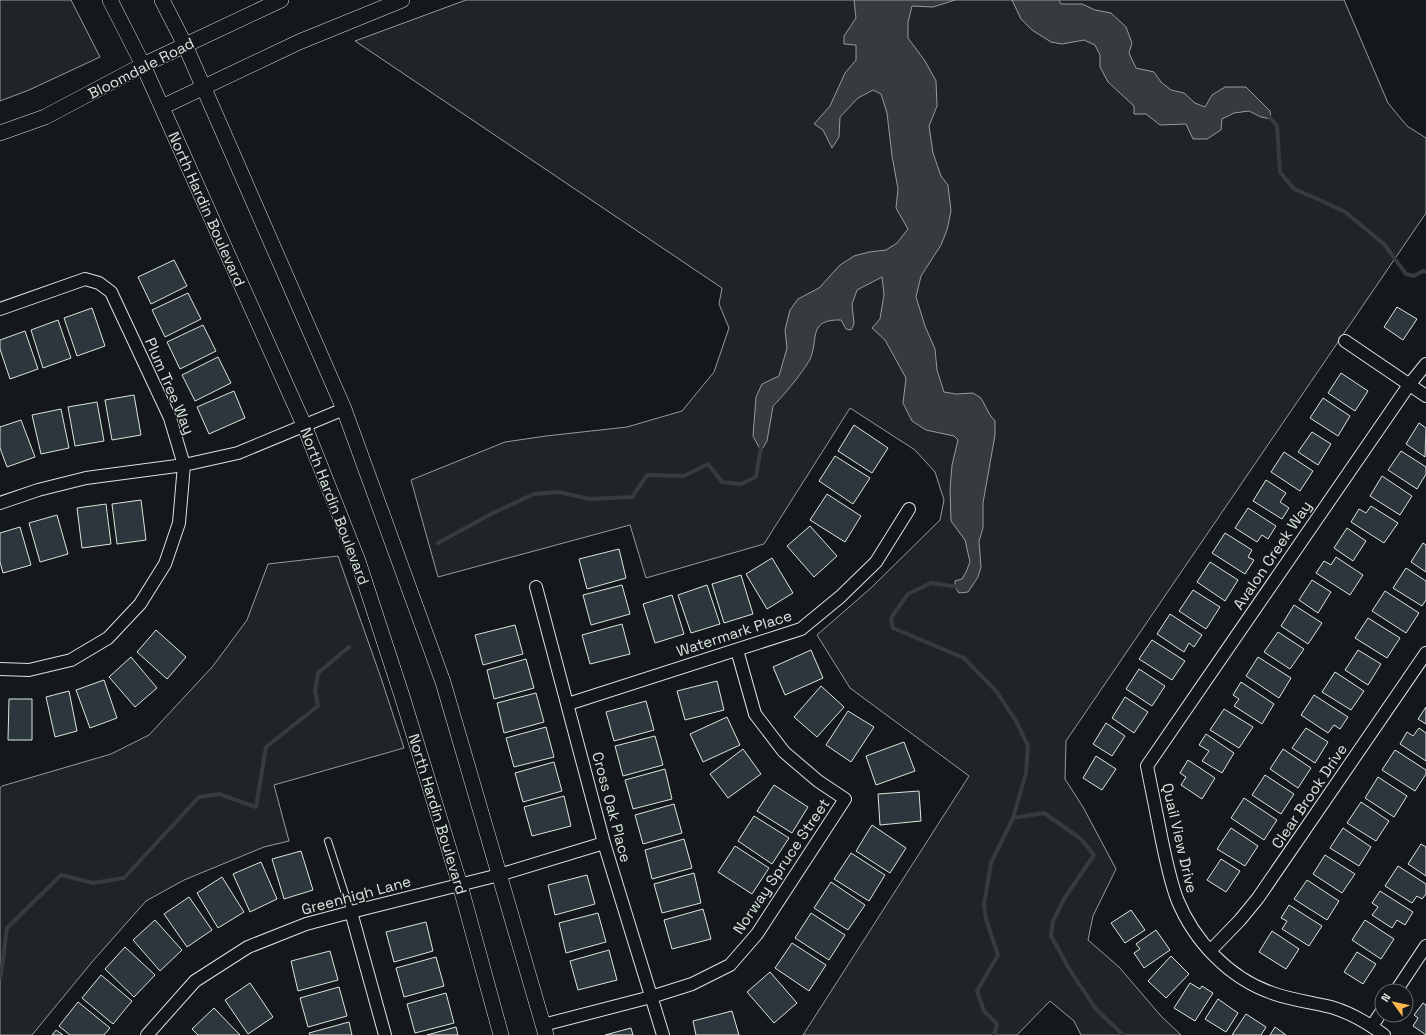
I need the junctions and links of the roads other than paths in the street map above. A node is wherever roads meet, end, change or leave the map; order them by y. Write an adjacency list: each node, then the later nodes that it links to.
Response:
1 (110, 0): 6 (street, North Hardin Boulevard)
2 (162, 0): 5 (street)
3 (281, 0): 5 (street, Bloomdale Road)
4 (402, 0): 7 (street)
5 (185, 45): 6 (street, Bloomdale Road); 7 (street)
6 (143, 64): 8 (street, North Hardin Boulevard); 9 (street, Bloomdale Road)
7 (203, 88): 8 (street); 15 (street)
8 (162, 107): 16 (street, North Hardin Boulevard)
9 (0, 133)
10 (0, 309): 17 (street, Plum Tree Way)
11 (1345, 341): 13 (street)
12 (1426, 364): 13 (street, Avalon Creek Way)
13 (1409, 385): 14 (street); 25 (street, Avalon Creek Way)
14 (1426, 396)
15 (344, 409): 16 (street); 28 (street)
16 (304, 425): 17 (street); 29 (street, North Hardin Boulevard)
17 (184, 465): 18 (street); 23 (street, Plum Tree Way)
18 (0, 503)
19 (909, 509): 21 (street, Watermark Place)
20 (536, 586): 24 (street, Cross Oak Place)
21 (737, 650): 24 (street, Watermark Place); 34 (street, Norway Spruce Street)
22 (1426, 653): 32 (street, Clear Brook Drive)
23 (0, 669)
24 (568, 704): 27 (street, Cross Oak Place)
25 (1147, 766): 32 (street, Quail View Drive)
26 (328, 841): 30 (lane)
27 (604, 844): 28 (street, Greenhigh Lane); 34 (street, Cross Oak Place)
28 (499, 875): 29 (street, Greenhigh Lane); 37 (street)
29 (460, 885): 30 (street, Greenhigh Lane); 40 (street, North Hardin Boulevard)
30 (351, 912): 38 (street, Greenhigh Lane); 39 (street)
31 (1426, 946): 33 (street)
32 (1210, 951): 36 (street, Quail View Drive)
33 (1401, 983)
34 (651, 997): 37 (street, Norway Spruce Street); 41 (street, Cross Oak Place)
35 (1374, 1023): 36 (street)
36 (1372, 1026): 42 (street, Quail View Drive)
37 (545, 1030)
38 (147, 1035)
39 (385, 1035)
40 (502, 1035)
41 (663, 1035)
42 (1384, 1035)

